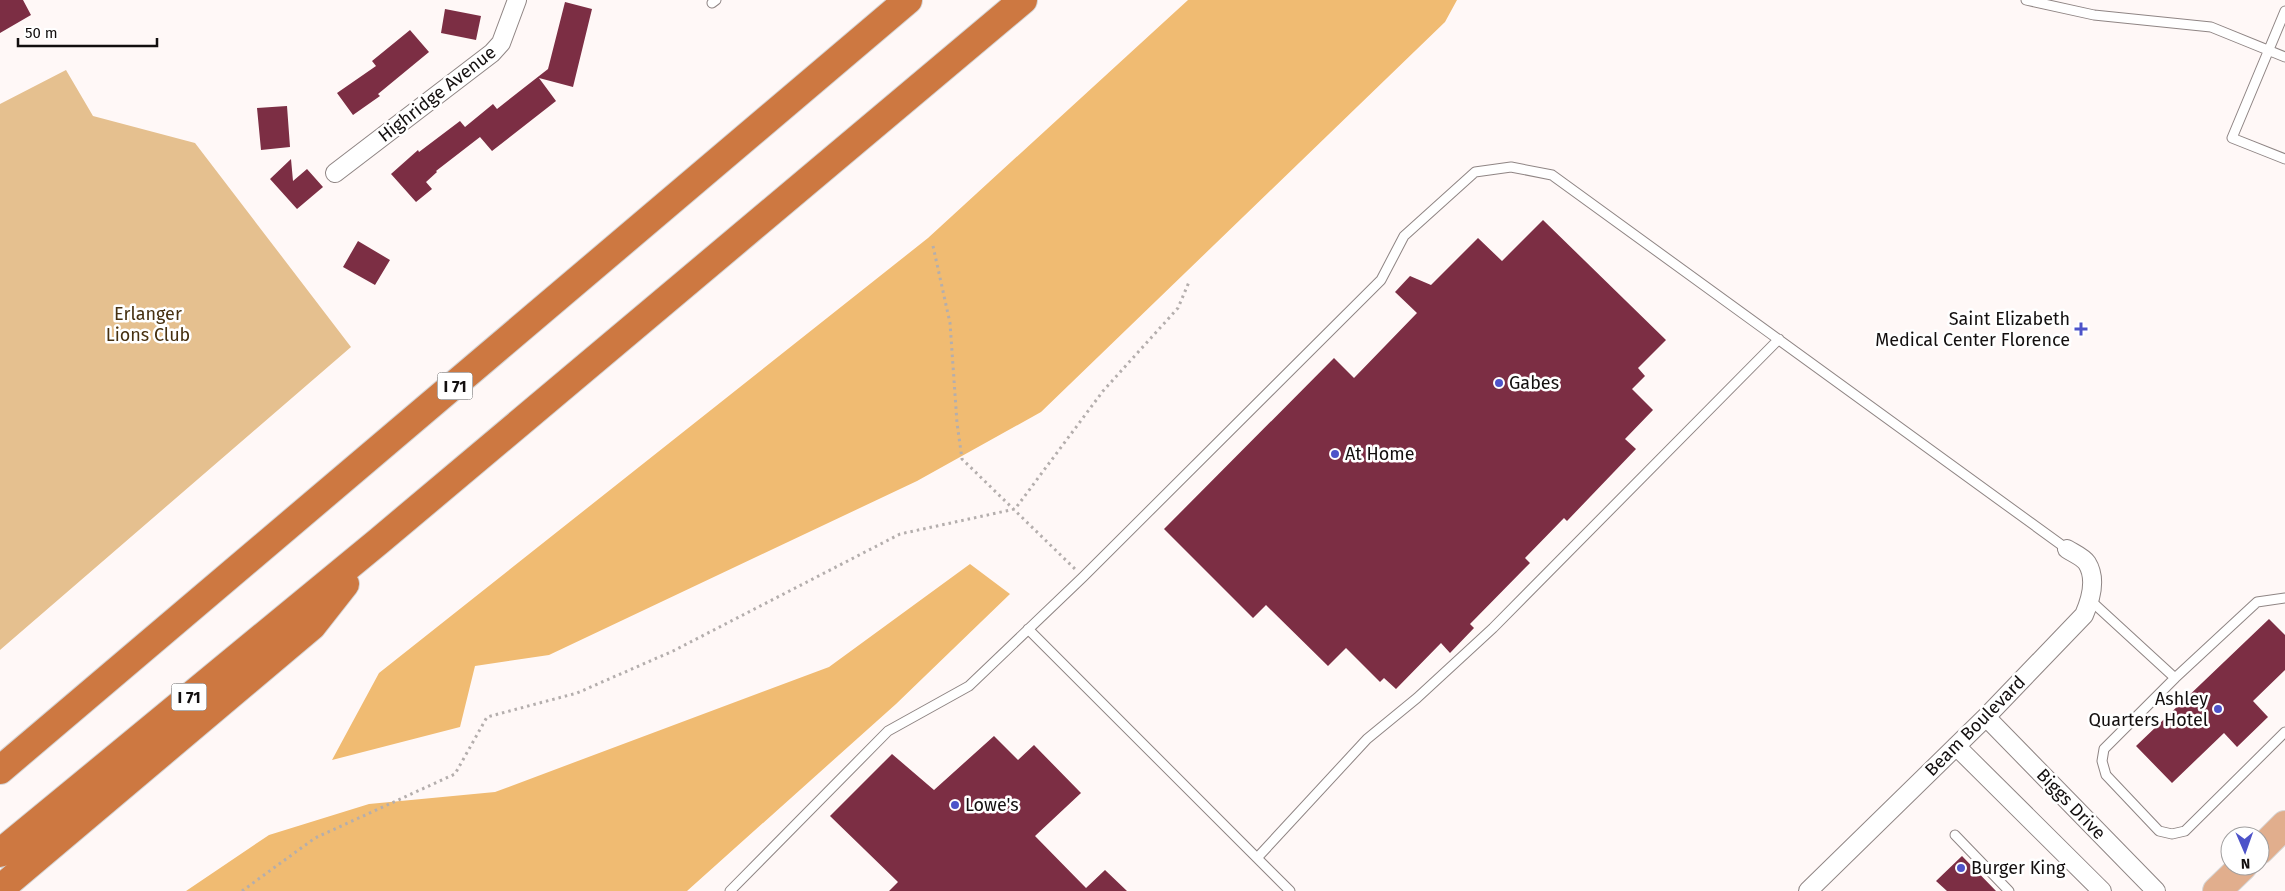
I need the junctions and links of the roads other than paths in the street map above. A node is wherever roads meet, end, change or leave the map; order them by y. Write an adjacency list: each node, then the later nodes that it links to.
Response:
1 (517, 0): 10 (street, Highridge Avenue)
2 (908, 0): 21 (highway, I 71)
3 (1023, 0): 12 (highway, I 71)
4 (2026, 0): 5 (lane)
5 (2052, 2): 7 (lane)
6 (2285, 12): 7 (lane)
7 (2268, 50): 8 (lane); 9 (lane)
8 (2285, 57)
9 (2285, 160)
10 (335, 172)
11 (1779, 339): 13 (lane); 16 (lane); 26 (lane)
12 (379, 541): 25 (highway, I 71); 28 (highway)
13 (2067, 549): 15 (street, Beam Boulevard)
14 (2285, 598): 17 (lane)
15 (2090, 600): 17 (lane); 18 (street, Beam Boulevard)
16 (1028, 629): 26 (lane); 30 (lane)
17 (2175, 678): 19 (lane)
18 (1986, 717): 20 (street, Beam Boulevard); 34 (street, Biggs Drive)
19 (2285, 732)
20 (1956, 746): 31 (street, Beam Boulevard); 33 (street)
21 (0, 770)
22 (2285, 825): 24 (main road)
23 (1955, 835): 32 (lane)
24 (2270, 840)
25 (0, 854)
26 (1257, 858): 29 (lane)
27 (2233, 876): 35 (main road)
28 (0, 889)
29 (1286, 890)
30 (730, 891)
31 (1808, 891)
32 (2009, 891)
33 (2102, 891)
34 (2156, 891)
35 (2217, 891)

